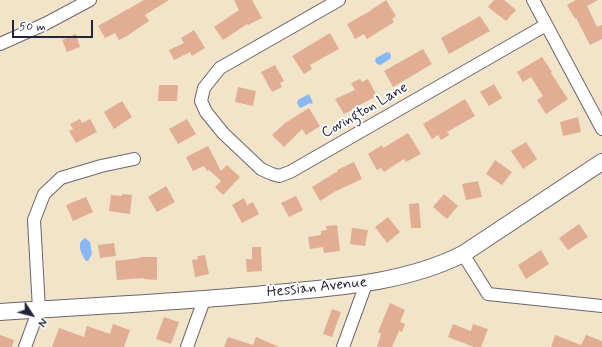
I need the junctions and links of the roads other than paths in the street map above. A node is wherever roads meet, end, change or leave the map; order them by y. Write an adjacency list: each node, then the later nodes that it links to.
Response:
1 (90, 0): 5 (street)
2 (339, 0): 4 (street, Covington Lane)
3 (533, 0): 4 (street)
4 (546, 26): 6 (street)
5 (0, 44)
6 (602, 129)
7 (134, 159): 13 (street)
8 (602, 162): 9 (main road, Hessian Avenue)
9 (463, 254): 10 (main road, Hessian Avenue); 12 (street)
10 (366, 284): 11 (main road, Hessian Avenue); 17 (street)
11 (204, 300): 13 (main road, Hessian Avenue); 16 (street)
12 (602, 306)
13 (39, 309): 14 (main road, Hessian Avenue); 15 (street)
14 (0, 312)
15 (25, 347)
16 (187, 347)
17 (343, 347)

